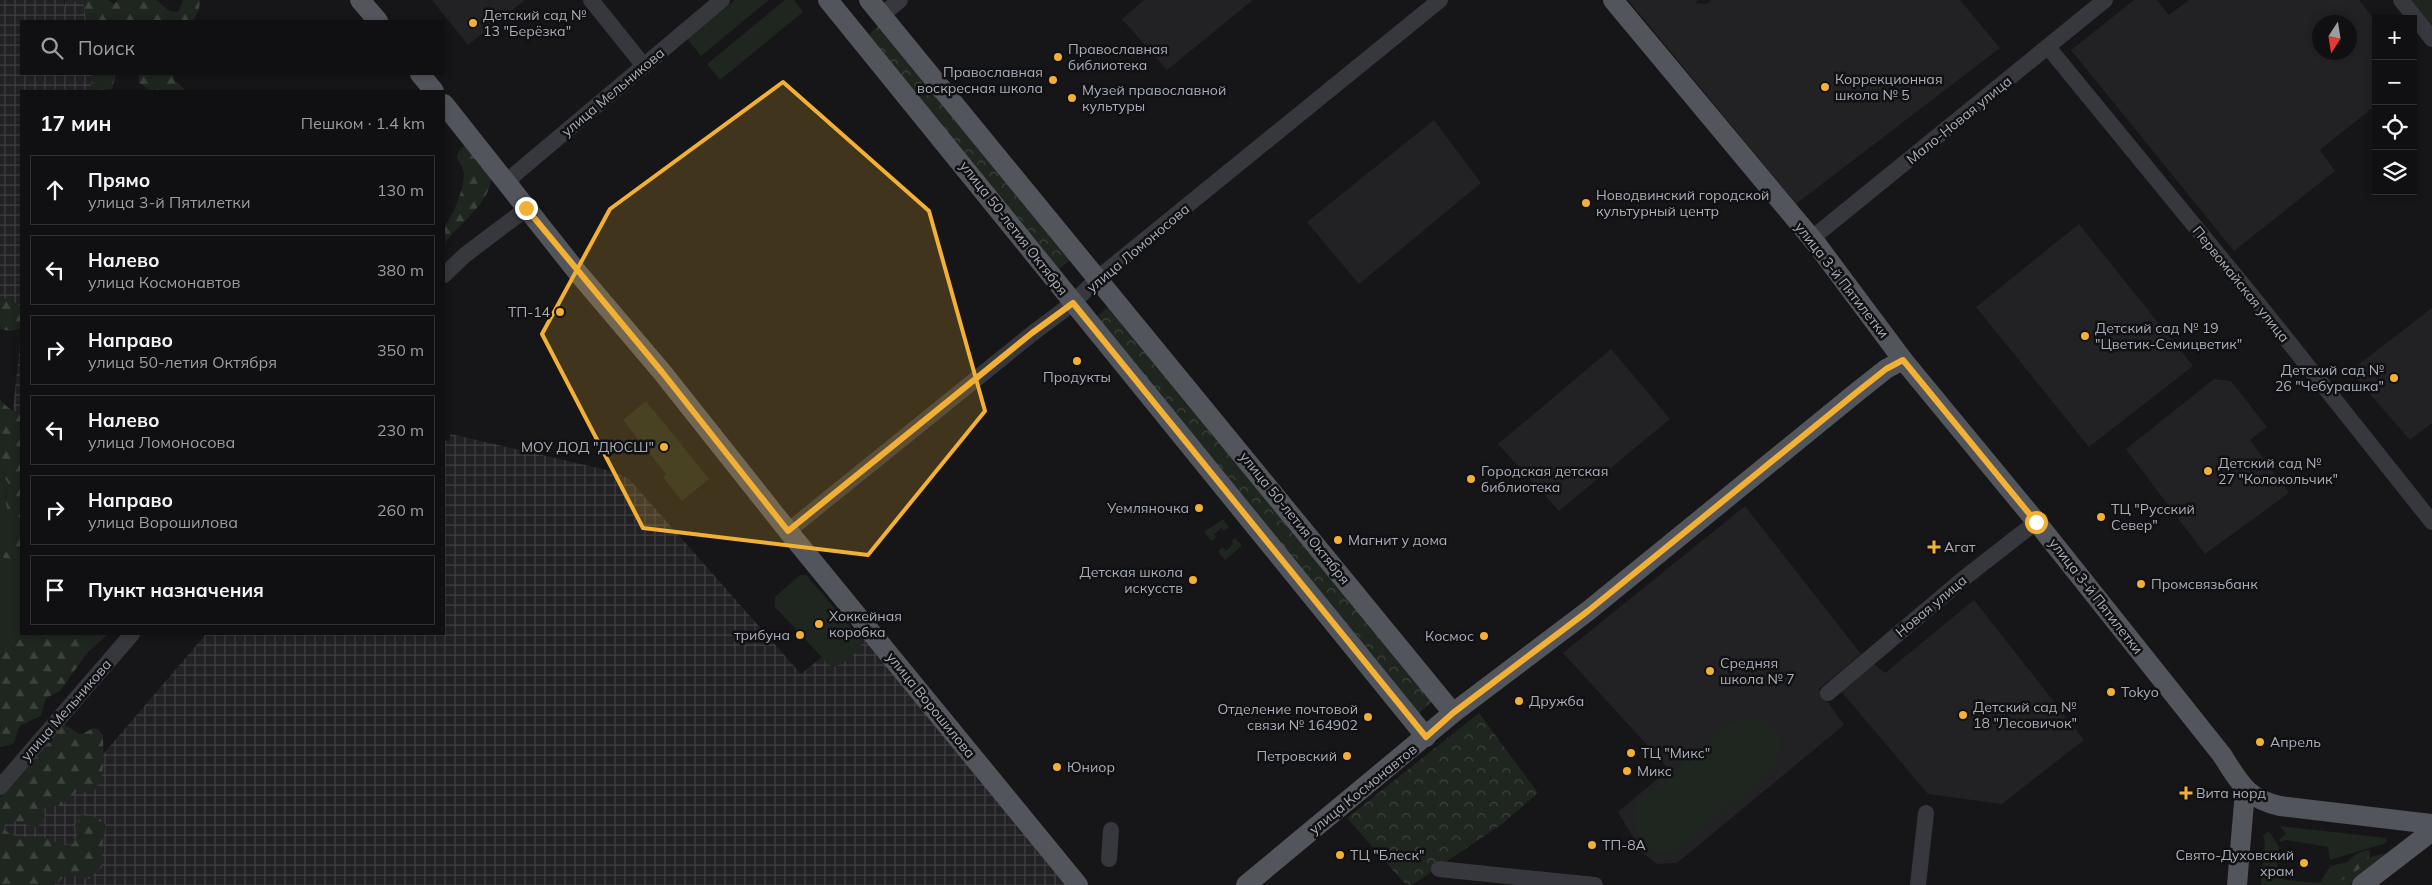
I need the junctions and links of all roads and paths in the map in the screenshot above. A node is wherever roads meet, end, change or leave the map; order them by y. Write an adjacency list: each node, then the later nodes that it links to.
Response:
1 (360, 0): 11 (main road)
2 (591, 0): 14 (street)
3 (722, 0): 14 (street, улица Мельникова)
4 (828, 0): 23 (main road, улица 50-летия Октября)
5 (900, 0): 10 (street)
6 (1440, 0): 22 (street, улица Ломоносова)
7 (1613, 0): 20 (main road, улица 3-й Пятилетки)
8 (2105, 0): 13 (street, Мало-Новая улица)
9 (2401, 0): 12 (street)
10 (875, 8): 22 (main road, улица 50-летия Октября)
11 (377, 20)
12 (2432, 40)
13 (2048, 47): 20 (street, Мало-Новая улица); 26 (street, Первомайская улица)
14 (644, 66): 18 (street, улица Мельникова)
15 (421, 75): 16 (main road)
16 (433, 90)
17 (445, 105): 18 (main road, улица Ворошилова)
18 (508, 186): 19 (main road, улица Ворошилова)
19 (526, 208): 21 (street); 27 (main road, улица Ворошилова)
20 (1811, 239): 24 (main road, улица 3-й Пятилетки)
21 (445, 274)
22 (1098, 278): 23 (street, улица Ломоносова); 30 (main road, улица 50-летия Октября)
23 (1073, 303): 27 (street, улица Ломоносова); 31 (main road, улица 50-летия Октября)
24 (1903, 360): 25 (main road, улица 3-й Пятилетки); 30 (main road, улица Космонавтов)
25 (2036, 522): 29 (street, Новая улица); 33 (main road, улица 3-й Пятилетки)
26 (2432, 522)
27 (788, 531): 40 (main road, улица Ворошилова)
28 (131, 635): 32 (street, улица Мельникова)
29 (1828, 693)
30 (1453, 713): 31 (main road, улица Космонавтов)
31 (1426, 737): 41 (main road, улица Космонавтов)
32 (0, 787)
33 (2245, 791): 35 (main road); 44 (main road)
34 (1926, 813): 43 (street)
35 (2432, 824)
36 (1111, 830): 38 (street)
37 (2432, 831): 45 (main road)
38 (1109, 859)
39 (1439, 869): 42 (street)
40 (1078, 885)
41 (1246, 885)
42 (1595, 885)
43 (1918, 885)
44 (2237, 885)
45 (2362, 885)

